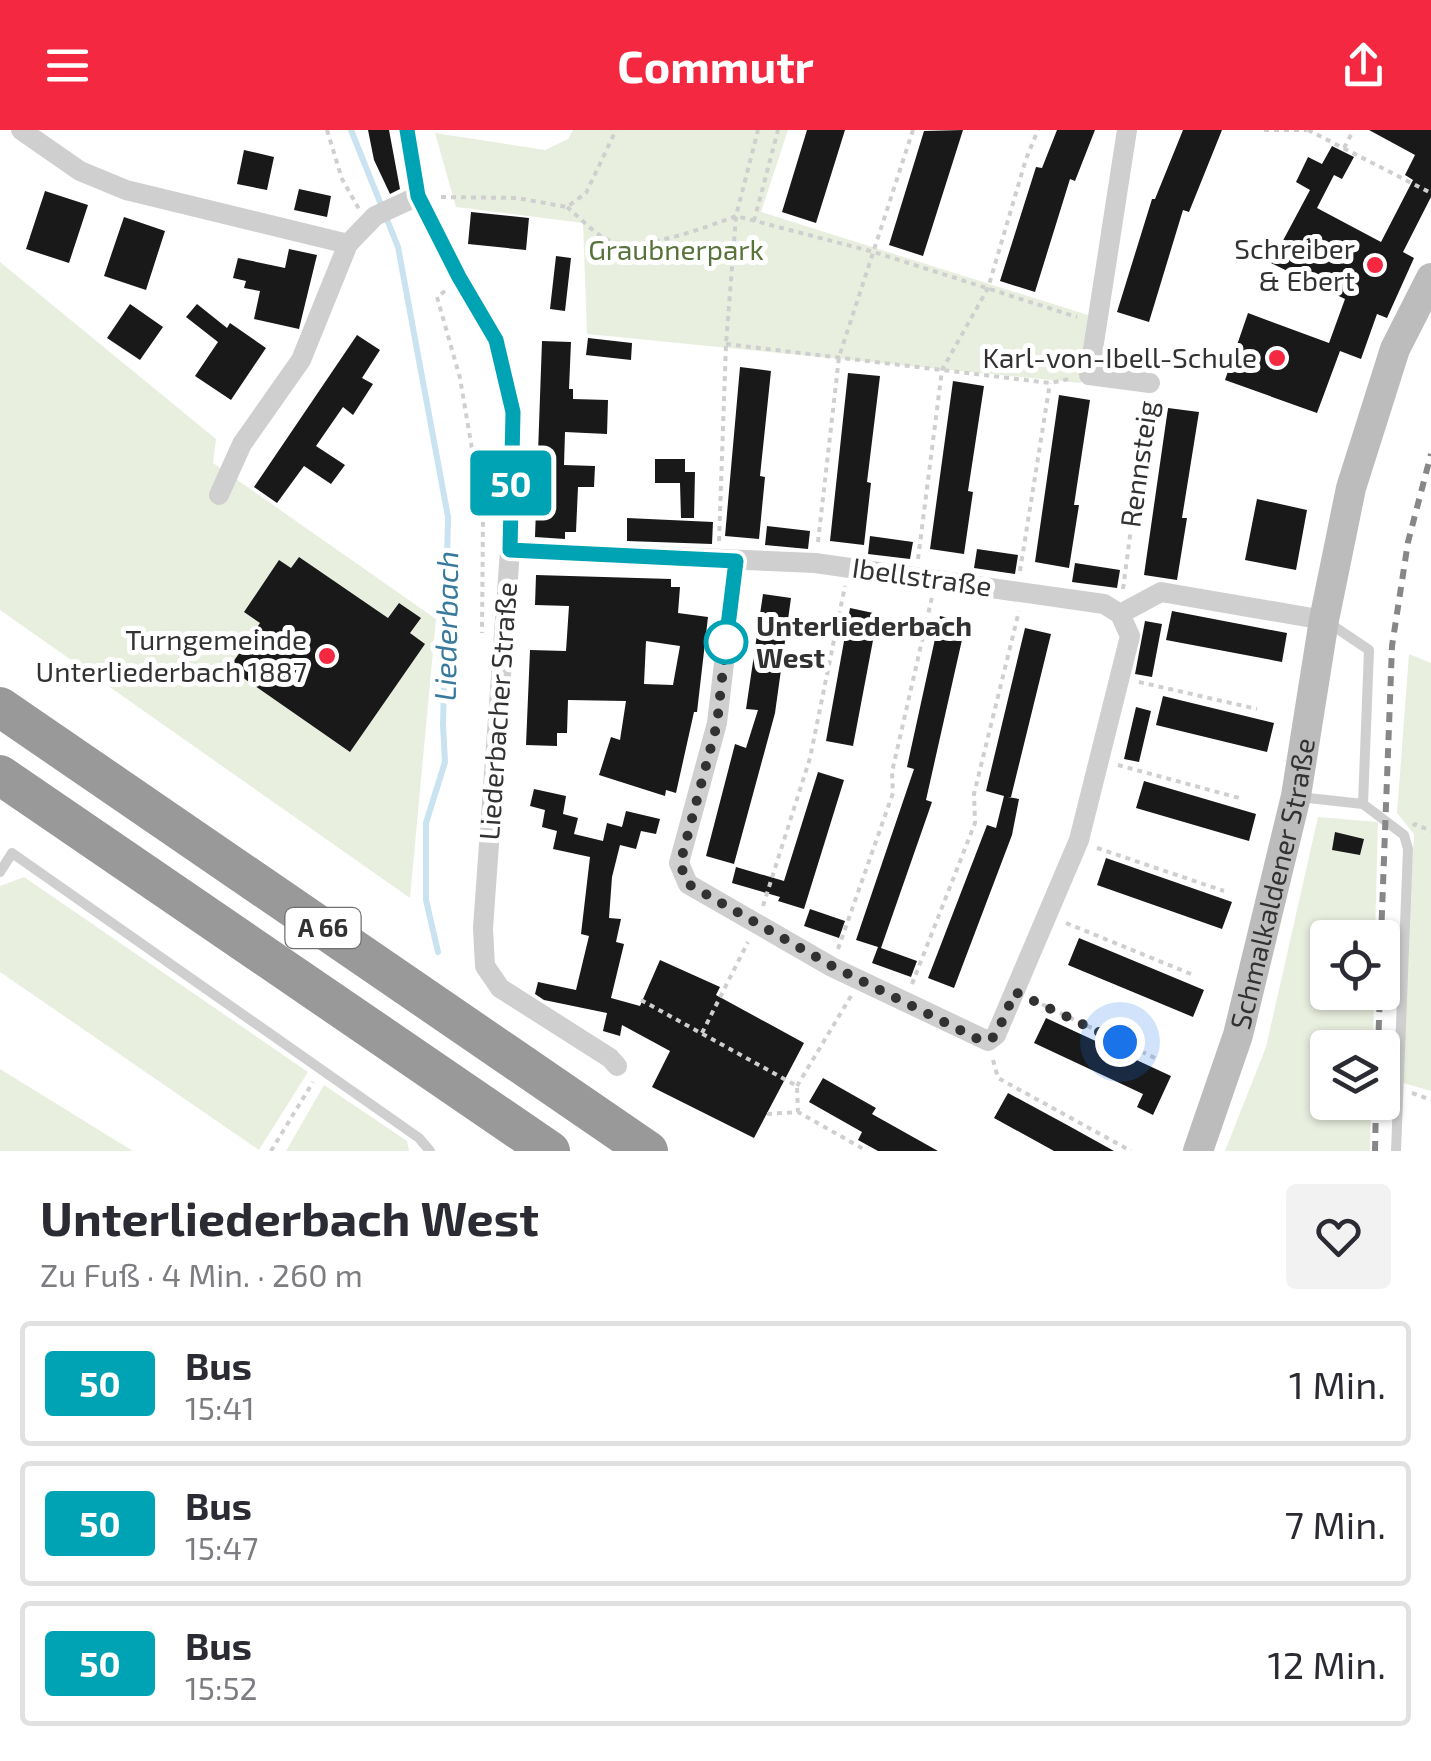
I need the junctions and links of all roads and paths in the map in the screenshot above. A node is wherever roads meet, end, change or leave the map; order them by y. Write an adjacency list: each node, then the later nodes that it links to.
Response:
1 (21, 130): 20 (street)
2 (327, 130): 18 (path)
3 (407, 130): 15 (street, Liederbacher Straße)
4 (616, 130): 16 (path)
5 (758, 130): 17 (path)
6 (778, 130): 19 (path)
7 (913, 130): 21 (path)
8 (1038, 130): 24 (path)
9 (1127, 130): 25 (street)
10 (1264, 130): 11 (path)
11 (1307, 130): 13 (path)
12 (1354, 131): 13 (path)
13 (1344, 148): 14 (path)
14 (1431, 193)
15 (418, 196): 16 (path); 18 (street); 22 (street, Liederbacher Straße)
16 (567, 207): 17 (path)
17 (736, 216): 19 (path); 26 (path)
18 (370, 219): 20 (street)
19 (754, 221): 21 (path)
20 (348, 244): 32 (street)
21 (874, 252): 24 (path); 27 (path)
22 (459, 277): 33 (street, Liederbacher Straße); 41 (path)
23 (1431, 278): 40 (main road, Schmalkaldener Straße)
24 (988, 288): 25 (path); 28 (path)
25 (1096, 324): 29 (street)
26 (726, 344): 27 (path); 34 (path)
27 (839, 358): 28 (path); 35 (path)
28 (942, 370): 30 (path); 37 (path)
29 (1089, 376): 30 (path); 31 (street, Rennsteig)
30 (1050, 383): 38 (path)
31 (1150, 383): 39 (path, Rennsteig)
32 (218, 495)
33 (510, 550): 34 (street, Ibellstraße); 65 (street, Liederbacher Straße)
34 (727, 560): 35 (street, Ibellstraße); 54 (street)
35 (816, 564): 36 (street, Ibellstraße)
36 (848, 567): 37 (street, Ibellstraße); 54 (path)
37 (926, 576): 38 (street, Ibellstraße); 55 (path)
38 (1020, 592): 39 (street, Ibellstraße); 60 (path)
39 (1120, 614): 40 (street); 42 (street)
40 (1324, 620): 47 (main road, Schmalkaldener Straße); 49 (lane)
41 (482, 633)
42 (1120, 677): 44 (path); 45 (street)
43 (0, 707): 70 (highway, A 66)
44 (1257, 709)
45 (1099, 760): 48 (path); 50 (street)
46 (0, 776): 74 (highway, A 66)
47 (1296, 796): 49 (lane); 69 (main road, Schmalkaldener Straße)
48 (1239, 798)
49 (1363, 804): 76 (lane)
50 (1078, 842): 52 (path); 53 (street)
51 (0, 872): 64 (lane)
52 (1224, 892)
53 (1047, 915): 56 (path); 58 (street)
54 (757, 925): 55 (street); 61 (path)
55 (832, 966): 57 (street)
56 (1190, 974)
57 (860, 981): 60 (street); 66 (path)
58 (1015, 992): 62 (street); 63 (path)
59 (640, 1000): 61 (path)
60 (904, 1004): 62 (street)
61 (702, 1034): 66 (path)
62 (988, 1041): 71 (path)
63 (1155, 1058)
64 (321, 1070): 72 (path); 73 (lane)
65 (618, 1071)
66 (797, 1086): 67 (path)
67 (798, 1112): 68 (path); 75 (path)
68 (767, 1114)
69 (1198, 1148)
70 (648, 1150)
71 (1131, 1150)
72 (271, 1151)
73 (430, 1151)
74 (550, 1151)
75 (867, 1151)
76 (1396, 1151)

